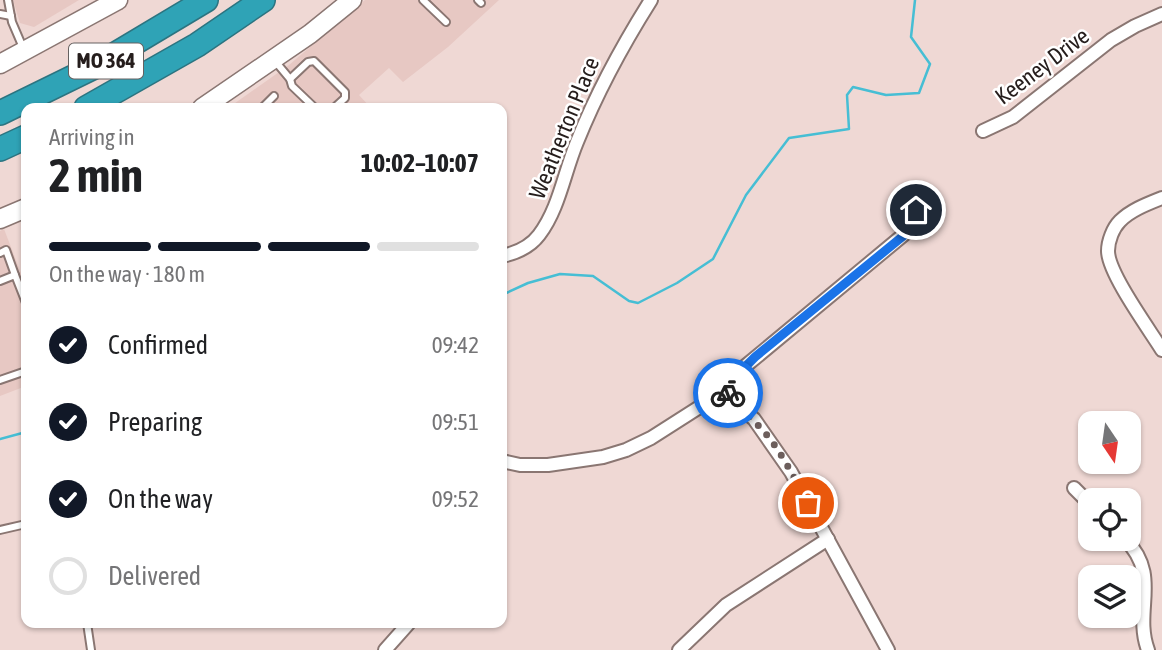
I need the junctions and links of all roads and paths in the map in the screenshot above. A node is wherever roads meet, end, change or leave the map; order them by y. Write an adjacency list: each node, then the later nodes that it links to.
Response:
1 (8, 0): 10 (lane)
2 (118, 0): 12 (main road)
3 (206, 0): 22 (highway, MO 364)
4 (262, 0): 17 (highway, MO 364)
5 (352, 0): 13 (main road)
6 (423, 0): 11 (lane)
7 (651, 0): 31 (street, Weatherton Place)
8 (1162, 13): 23 (street, Keeney Drive)
9 (0, 14): 10 (lane)
10 (11, 16): 12 (lane)
11 (446, 22)
12 (25, 52): 14 (main road)
13 (274, 60): 15 (lane); 18 (main road)
14 (0, 64)
15 (290, 79): 20 (lane); 21 (lane)
16 (274, 96): 19 (lane)
17 (95, 103)
18 (215, 103)
19 (267, 103)
20 (310, 103)
21 (340, 103)
22 (0, 113)
23 (983, 131)
24 (21, 139): 25 (highway)
25 (0, 149)
26 (1162, 198): 35 (street)
27 (21, 210): 29 (main road)
28 (916, 210): 38 (street)
29 (0, 219)
30 (0, 253): 32 (lane)
31 (507, 255)
32 (15, 275): 33 (lane); 34 (lane)
33 (0, 281)
34 (21, 290)
35 (1162, 350)
36 (21, 373): 37 (lane)
37 (0, 380)
38 (725, 402): 39 (street); 44 (street)
39 (507, 462)
40 (1074, 488): 41 (street)
41 (1078, 492)
42 (21, 525): 43 (lane)
43 (0, 530)
44 (828, 539): 50 (street); 51 (street)
45 (1136, 551): 52 (street)
46 (88, 628): 48 (lane)
47 (405, 628): 49 (street)
48 (91, 650)
49 (385, 650)
50 (679, 650)
51 (888, 650)
52 (1148, 650)

